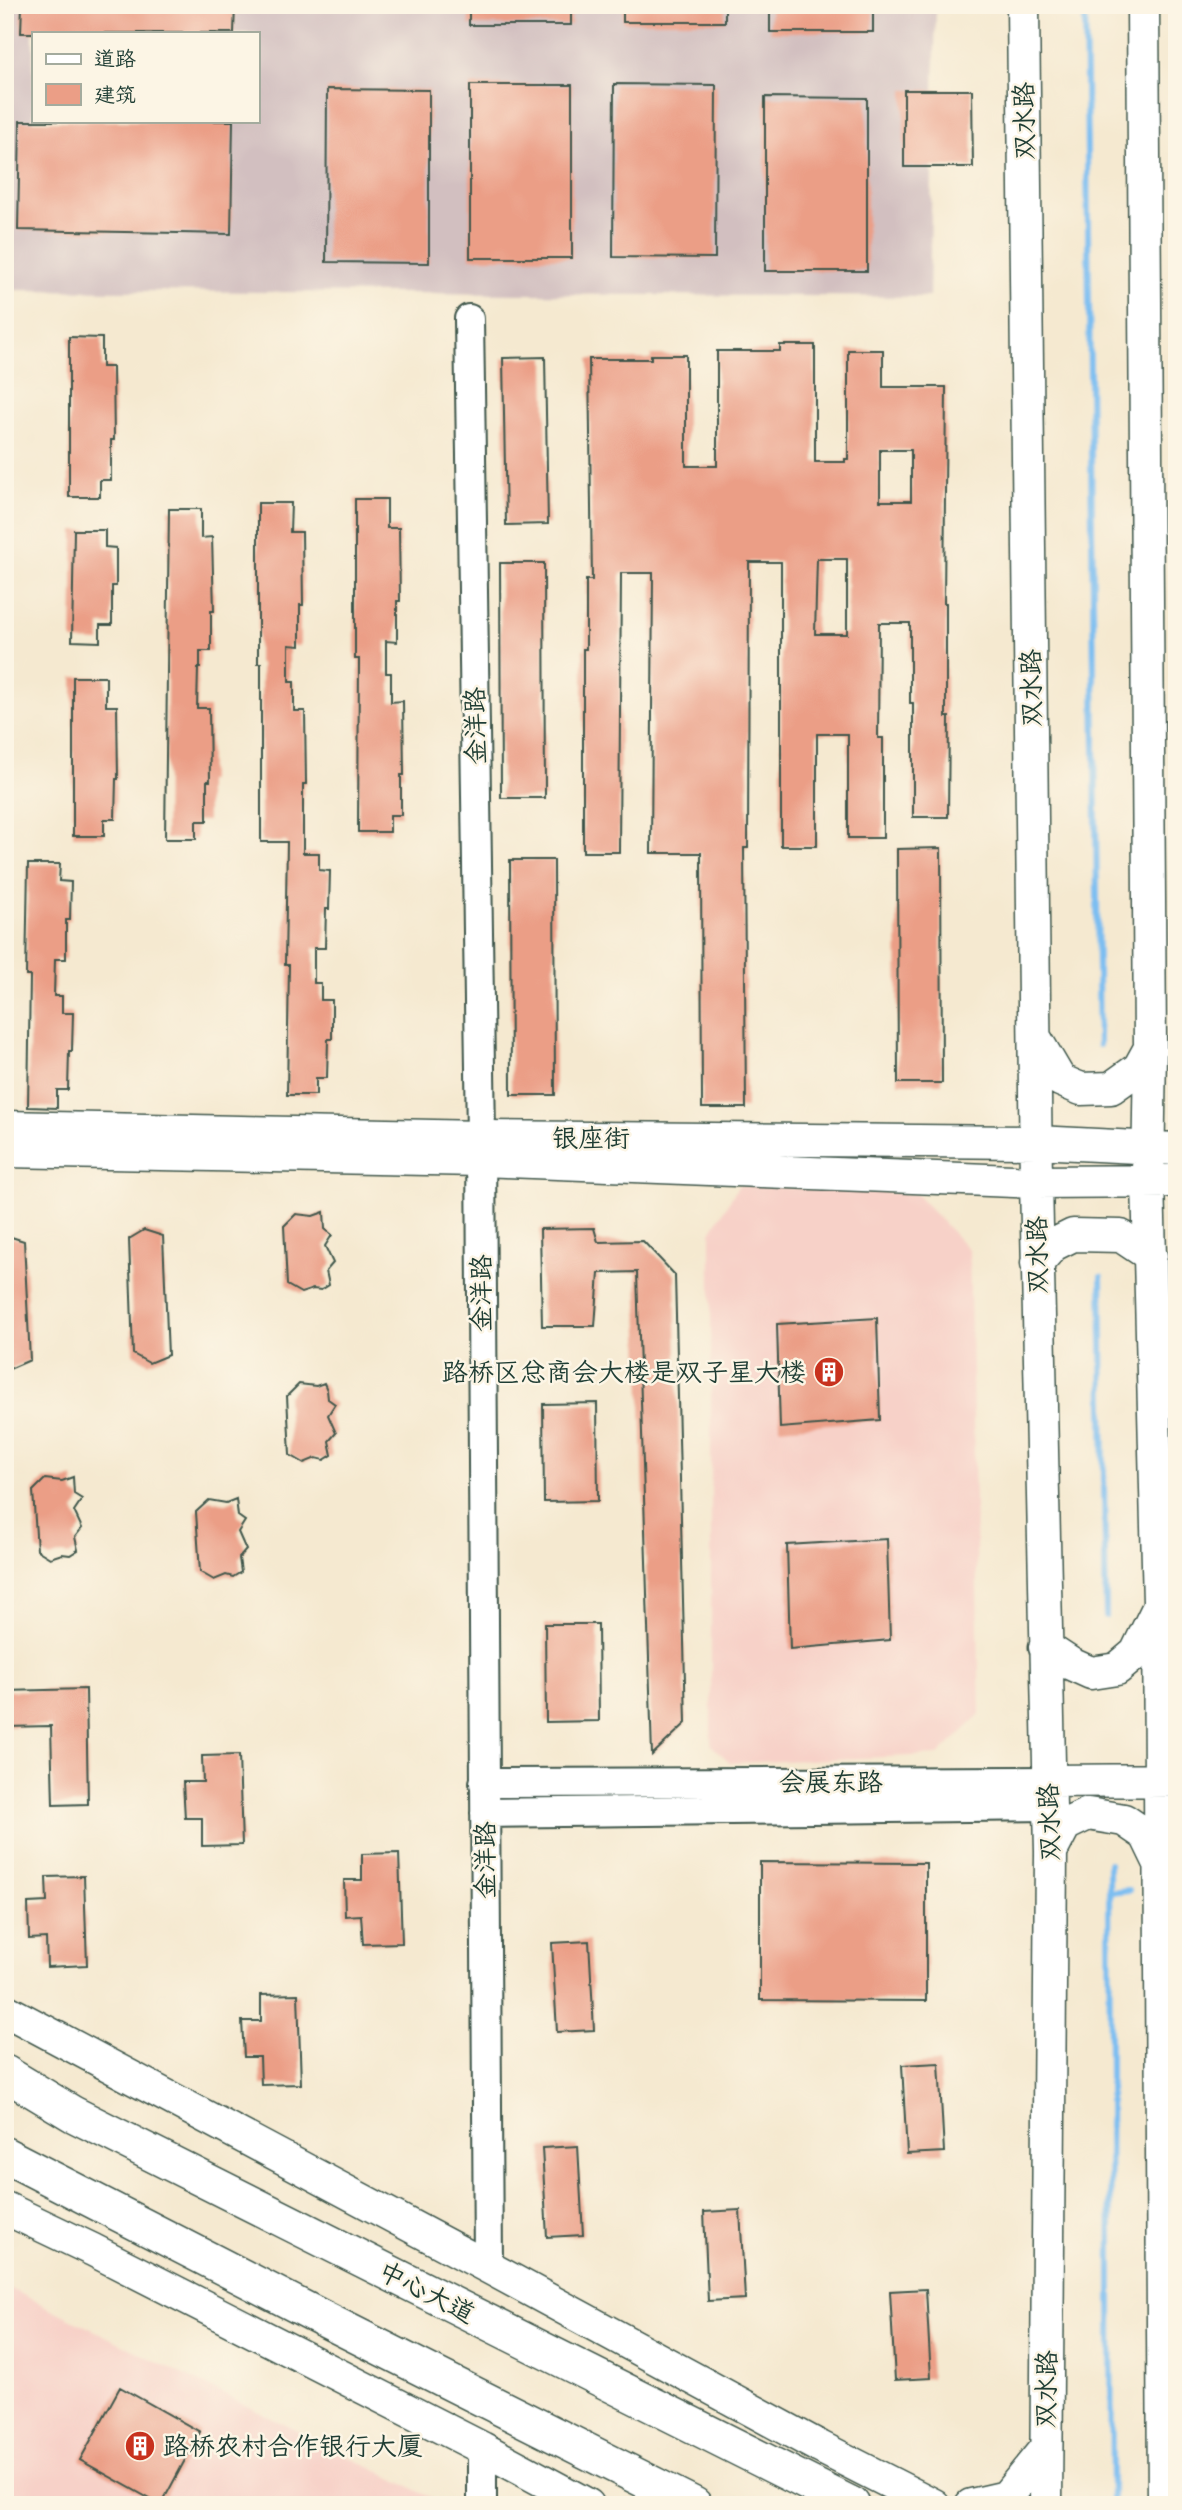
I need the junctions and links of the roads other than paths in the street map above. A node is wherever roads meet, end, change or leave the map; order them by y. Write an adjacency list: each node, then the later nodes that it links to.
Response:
1 (1023, 5): 4 (main road, 双水路)
2 (1143, 5): 5 (main road)
3 (469, 319): 8 (street, 金洋路)
4 (1035, 1037): 5 (main road); 7 (main road, 双水路)
5 (1150, 1048): 9 (main road)
6 (5, 1127): 8 (main road, 银座街)
7 (1037, 1142): 8 (main road, 银座街); 9 (main road, 银座街); 12 (main road, 双水路)
8 (481, 1149): 10 (main road, 银座街); 12 (main road, 银座街); 17 (street, 金洋路)
9 (1163, 1149): 11 (main road)
10 (5, 1151)
11 (1163, 1180): 12 (main road, 银座街); 13 (main road)
12 (1036, 1182): 14 (main road, 双水路)
13 (1150, 1256): 14 (main road); 15 (main road)
14 (1037, 1263): 16 (main road, 双水路)
15 (1159, 1603): 16 (main road); 18 (main road)
16 (1045, 1647): 19 (main road, 双水路)
17 (485, 1783): 19 (street, 会展东路); 20 (street, 金洋路)
18 (1168, 1793): 19 (main road, 会展东路); 22 (main road)
19 (1049, 1794): 20 (street, 会展东路); 21 (main road, 双水路)
20 (485, 1813): 27 (street, 金洋路)
21 (1051, 1852): 22 (main road); 29 (main road, 双水路)
22 (1161, 1867): 37 (main road)
23 (5, 2010): 27 (main road)
24 (5, 2073): 33 (main road, 中心大道)
25 (5, 2155): 30 (main road)
26 (5, 2208): 28 (main road)
27 (488, 2267): 34 (main road)
28 (482, 2448): 31 (street); 32 (main road)
29 (1045, 2449): 35 (main road); 36 (main road, 双水路)
30 (691, 2504)
31 (482, 2505)
32 (588, 2505)
33 (852, 2505)
34 (934, 2505)
35 (971, 2505)
36 (1046, 2505)
37 (1164, 2505)

